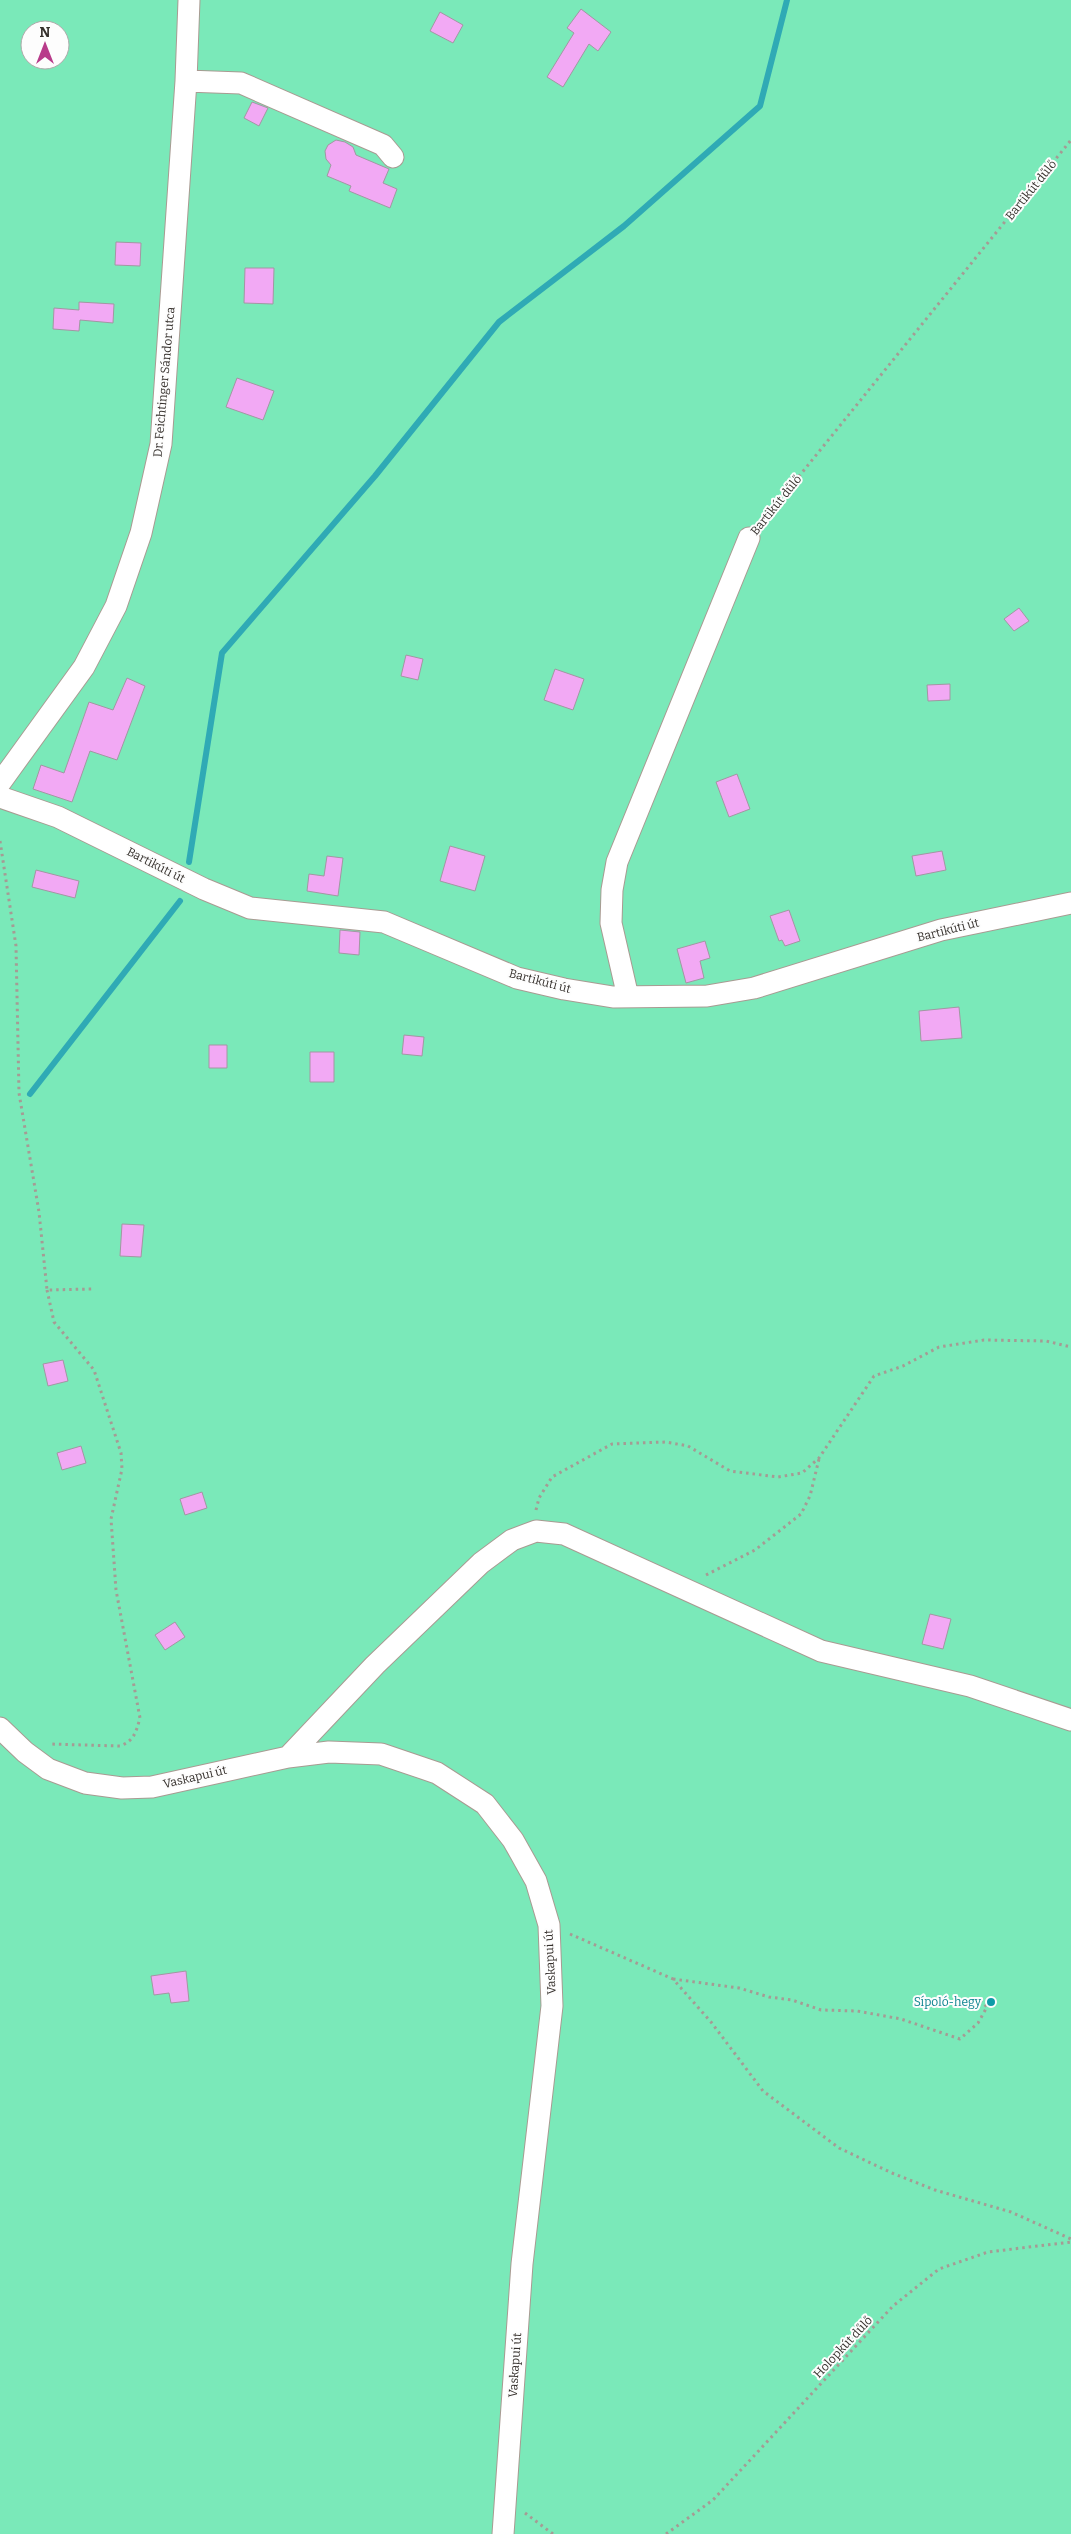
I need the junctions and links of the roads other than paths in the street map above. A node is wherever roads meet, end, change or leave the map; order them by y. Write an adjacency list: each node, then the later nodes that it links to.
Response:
1 (189, 0): 2 (street, Dr. Feichtinger Sándor utca)
2 (186, 81): 3 (street); 5 (street, Dr. Feichtinger Sándor utca)
3 (393, 158)
4 (749, 538): 8 (street, Bartikút dűlő)
5 (0, 783)
6 (0, 797): 8 (street, Bartikúti út)
7 (1071, 903): 8 (street, Bartikúti út)
8 (628, 997)
9 (1071, 1720): 11 (street)
10 (0, 1728): 11 (street, Vaskapui út)
11 (288, 1757): 12 (street, Vaskapui út)
12 (503, 2534)

